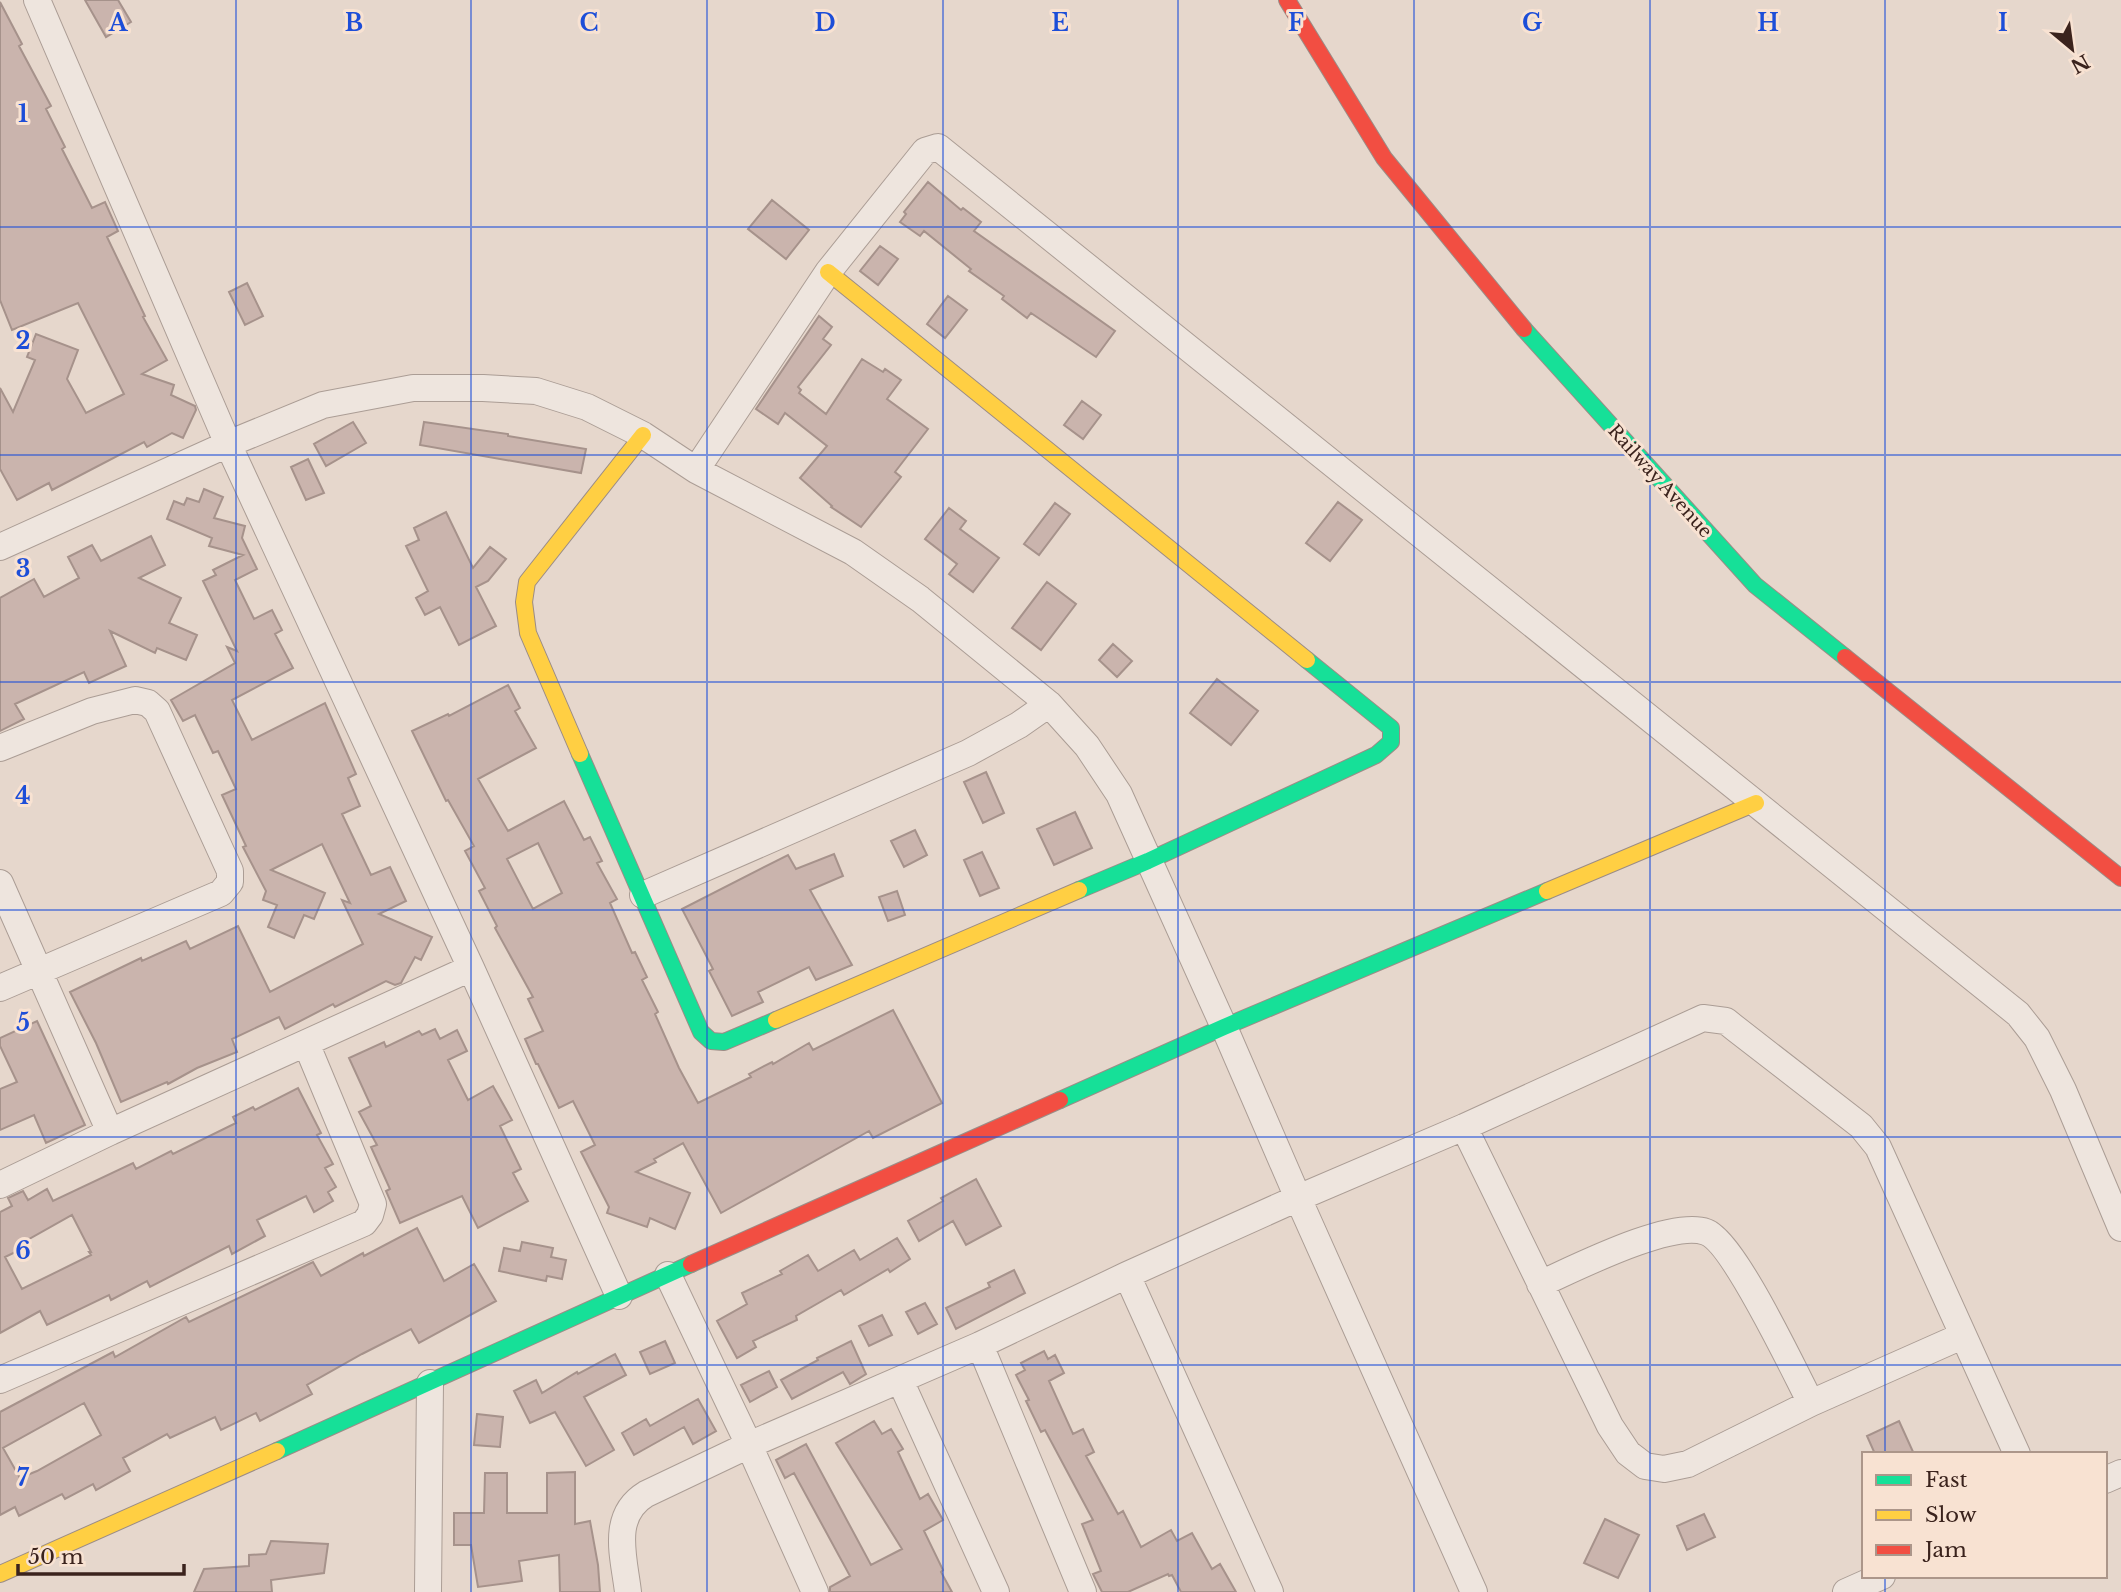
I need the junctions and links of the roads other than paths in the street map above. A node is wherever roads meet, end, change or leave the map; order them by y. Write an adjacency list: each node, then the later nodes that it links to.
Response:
1 (37, 0): 5 (street)
2 (1287, 0): 12 (street, Railway Avenue)
3 (828, 272): 6 (street); 10 (street); 11 (street)
4 (643, 435): 5 (street); 6 (street); 14 (street)
5 (228, 444): 7 (street); 15 (street)
6 (696, 470): 8 (street)
7 (0, 547)
8 (1049, 704): 11 (street); 14 (street)
9 (0, 748): 16 (street)
10 (1756, 803): 18 (street); 24 (street)
11 (1148, 861): 14 (street); 18 (street)
12 (2121, 878)
13 (0, 883): 16 (street)
14 (643, 895)
15 (471, 968): 19 (street); 28 (street)
16 (39, 970): 17 (street); 21 (street)
17 (0, 988)
18 (1224, 1027): 23 (street); 25 (street)
19 (306, 1043): 21 (street); 31 (street)
20 (1464, 1127): 23 (street); 27 (street); 29 (street)
21 (110, 1132): 22 (street)
22 (0, 1185)
23 (1298, 1198): 26 (street); 44 (street)
24 (2121, 1228)
25 (668, 1275): 28 (street); 35 (street)
26 (1127, 1275): 30 (street); 43 (street)
27 (1540, 1284): 34 (street); 34 (street)
28 (619, 1296): 33 (street)
29 (1962, 1336): 34 (street); 36 (street)
30 (979, 1345): 32 (street); 42 (street)
31 (0, 1380)
32 (900, 1380): 35 (street); 41 (street)
33 (430, 1383): 37 (street); 38 (street)
34 (1811, 1403)
35 (749, 1445): 39 (street); 40 (street)
36 (2016, 1452)
37 (0, 1574)
38 (428, 1592)
39 (628, 1592)
40 (815, 1592)
41 (996, 1592)
42 (1083, 1592)
43 (1270, 1592)
44 (1474, 1592)

